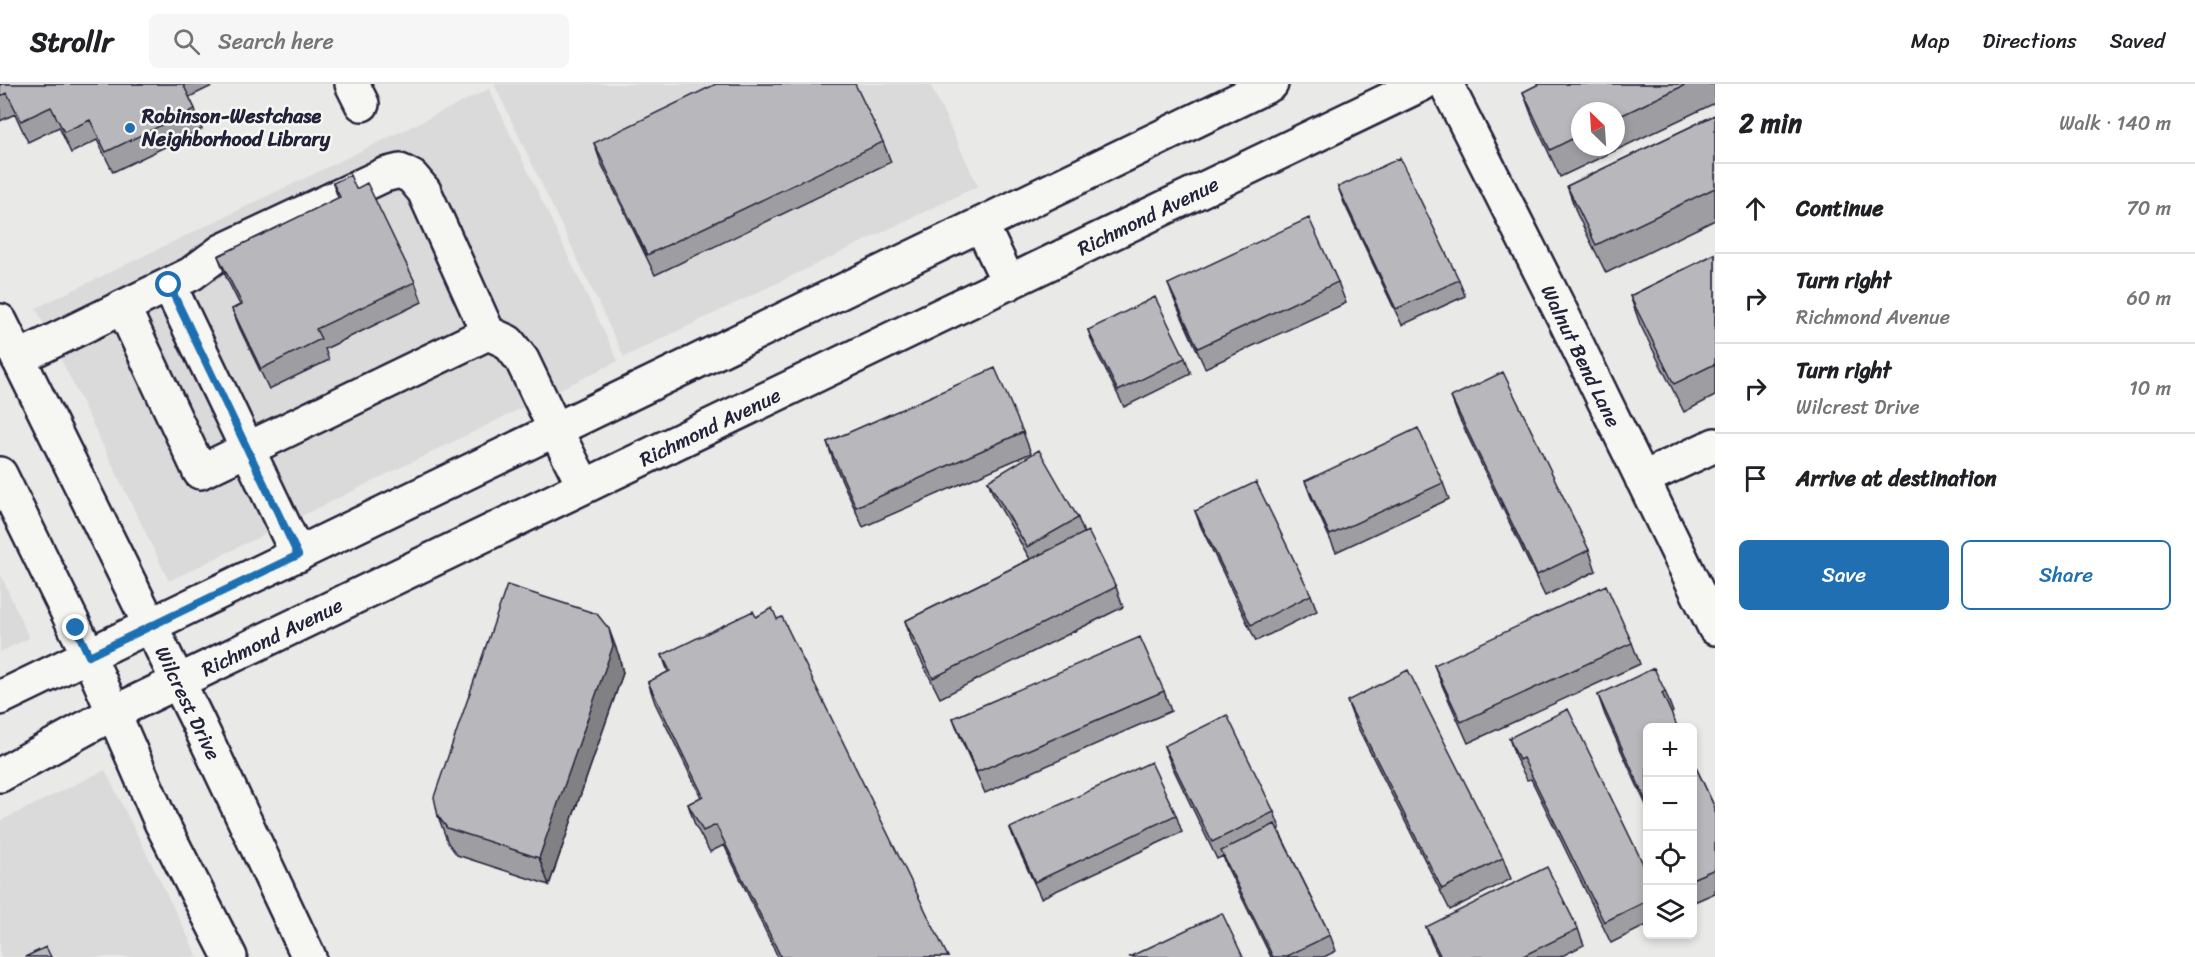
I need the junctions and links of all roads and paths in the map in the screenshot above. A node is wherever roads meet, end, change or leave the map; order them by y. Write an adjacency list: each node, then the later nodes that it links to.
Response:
1 (1271, 84): 4 (main road)
2 (1422, 84): 5 (main road, Richmond Avenue)
3 (1446, 84): 15 (main road, Walnut Bend Lane)
4 (981, 224): 5 (main road); 11 (main road)
5 (1009, 283): 16 (main road, Richmond Avenue)
6 (169, 285): 7 (main road); 9 (main road); 12 (main road)
7 (123, 307): 10 (main road); 12 (main road)
8 (0, 321): 10 (main road, Wilcrest Drive)
9 (488, 333): 11 (main road); 12 (main road)
10 (18, 357): 18 (main road, Wilcrest Drive)
11 (556, 431): 16 (main road); 17 (main road)
12 (247, 450): 17 (main road)
13 (1706, 453): 15 (main road)
14 (0, 474): 20 (main road)
15 (1642, 479): 19 (main road, Walnut Bend Lane)
16 (584, 486): 21 (main road, Richmond Avenue)
17 (298, 555): 18 (main road)
18 (150, 626): 20 (main road); 21 (main road, Wilcrest Drive)
19 (1715, 628)
20 (89, 656): 22 (main road); 23 (main road)
21 (179, 682): 23 (main road, Richmond Avenue); 26 (main road, Wilcrest Drive)
22 (0, 698)
23 (113, 714): 24 (main road, Richmond Avenue); 25 (main road)
24 (0, 775)
25 (230, 957)
26 (309, 957)

